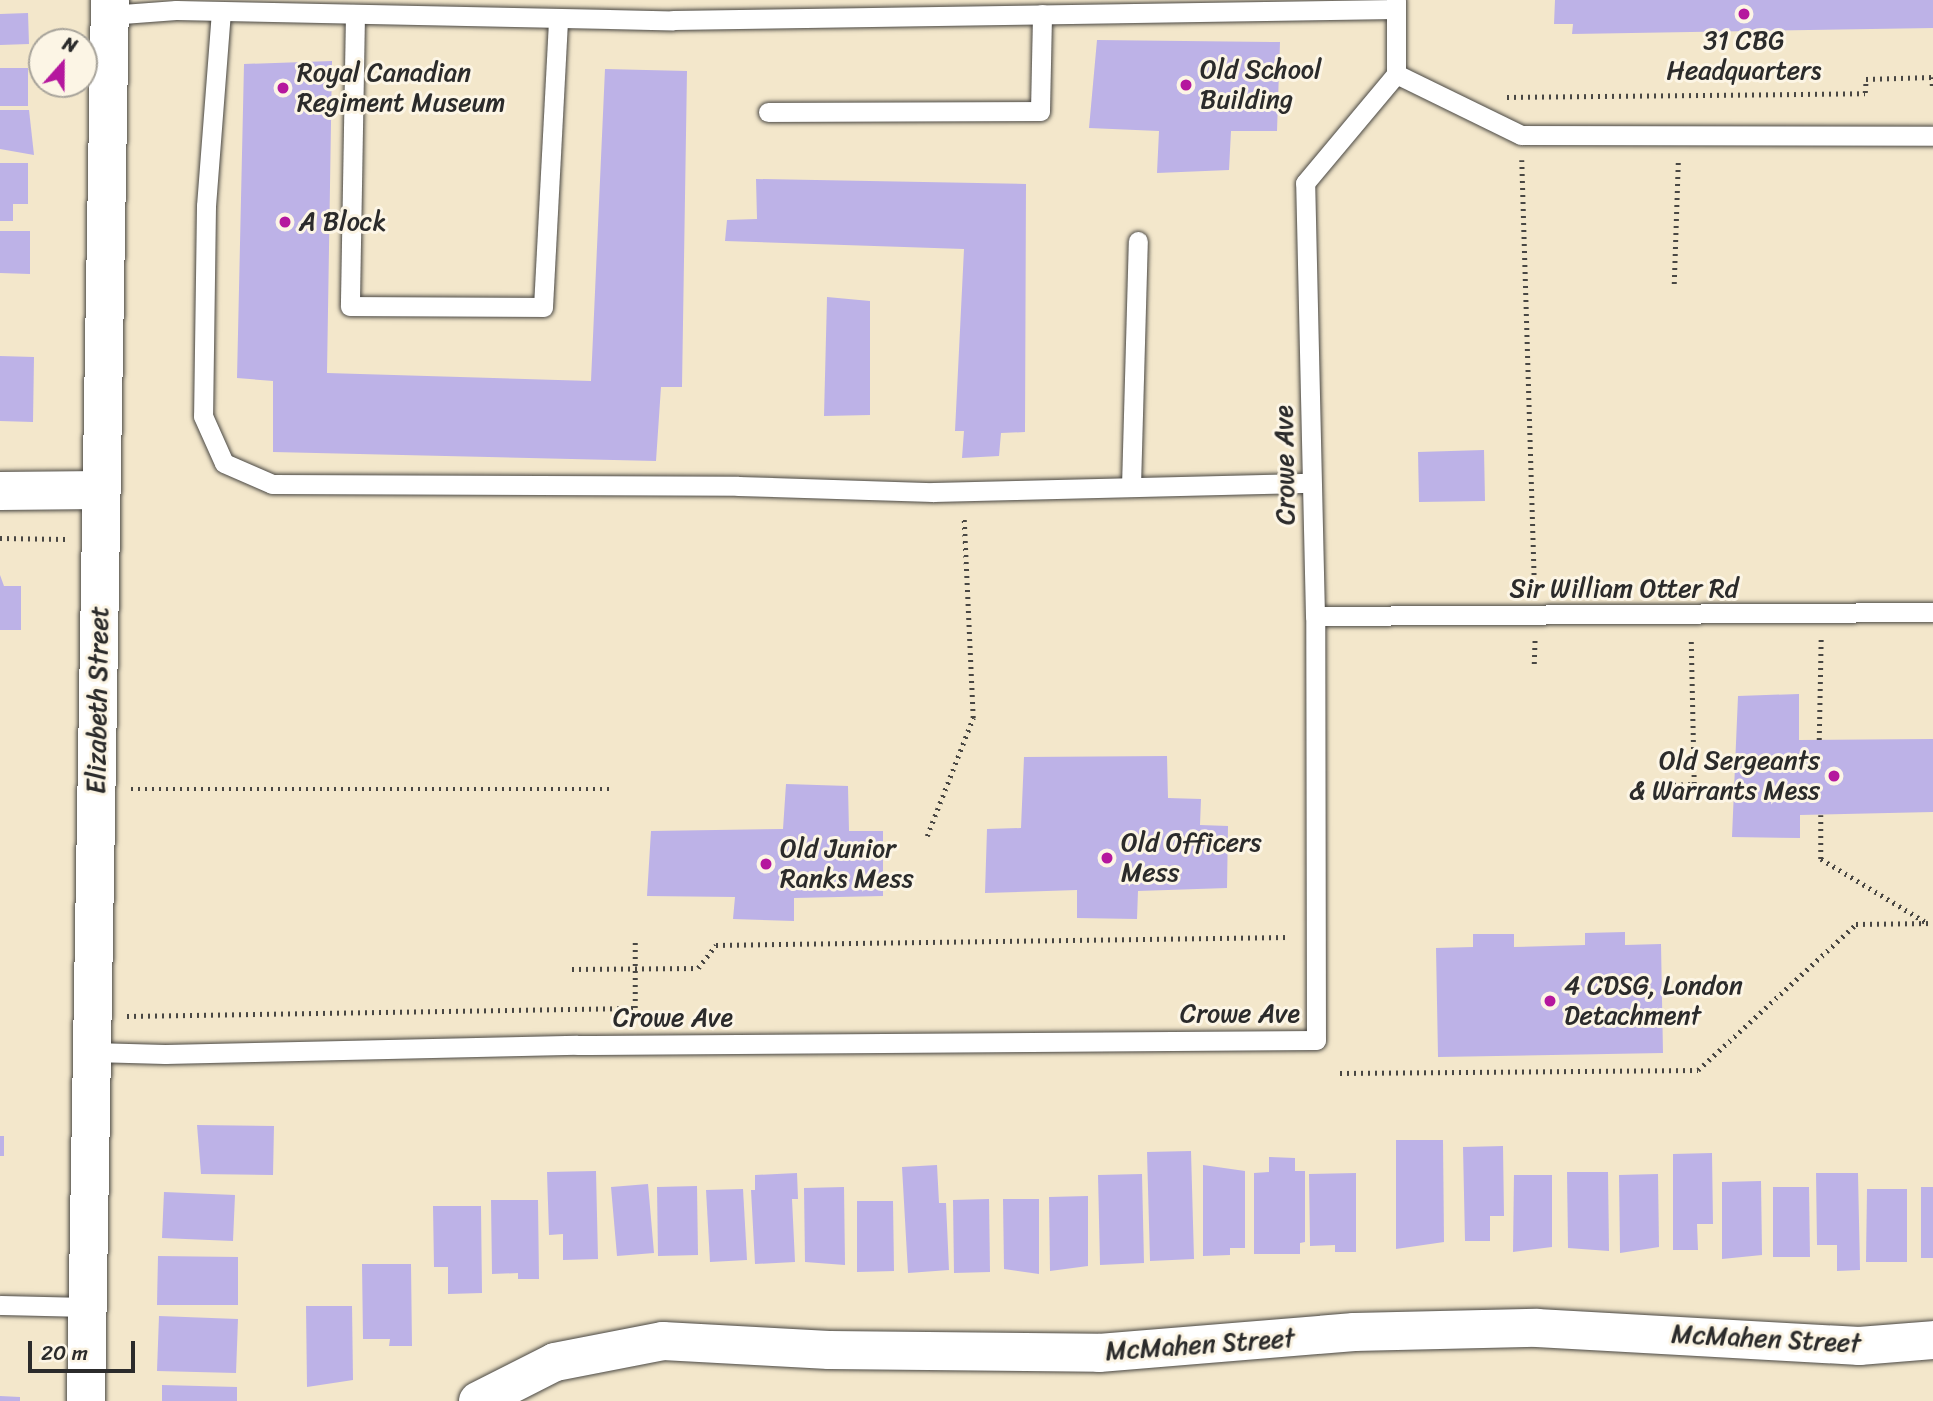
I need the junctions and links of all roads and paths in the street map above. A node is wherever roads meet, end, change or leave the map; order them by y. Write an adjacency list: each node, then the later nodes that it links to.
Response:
1 (1396, 4): 5 (lane); 7 (lane)
2 (228, 7): 3 (lane); 4 (lane); 19 (lane)
3 (110, 8): 18 (street, Elizabeth Street)
4 (355, 14): 6 (lane); 6 (lane)
5 (1042, 14): 6 (lane); 10 (lane)
6 (558, 18)
7 (1396, 74): 11 (lane); 16 (lane, Crowe Ave)
8 (1933, 90): 9 (path)
9 (1498, 97)
10 (768, 112)
11 (1521, 135): 12 (lane); 26 (path)
12 (1679, 136): 13 (lane); 15 (path)
13 (1933, 136)
14 (1138, 241): 17 (lane)
15 (1674, 284)
16 (1311, 483): 17 (lane); 25 (lane, Crowe Ave)
17 (1131, 486): 19 (lane)
18 (101, 490): 20 (street); 40 (street, Elizabeth Street)
19 (962, 490): 33 (path)
20 (0, 491)
21 (0, 538): 22 (path)
22 (66, 539)
23 (1933, 612): 24 (lane, Sir William Otter Rd)
24 (1821, 614): 27 (lane, Sir William Otter Rd); 28 (path)
25 (1315, 616): 26 (lane, Sir William Otter Rd); 35 (lane, Crowe Ave)
26 (1536, 616): 27 (lane, Sir William Otter Rd)
27 (1690, 616): 29 (path)
28 (1819, 740)
29 (1667, 785)
30 (125, 789): 31 (path)
31 (614, 789)
32 (1821, 814): 34 (path)
33 (927, 836)
34 (1931, 923): 41 (path)
35 (1315, 937): 37 (path); 40 (lane, Crowe Ave)
36 (635, 938): 37 (path)
37 (635, 968): 38 (path); 39 (path)
38 (572, 969)
39 (124, 1003)
40 (92, 1052): 43 (street, Elizabeth Street)
41 (1340, 1073)
42 (0, 1305): 43 (lane)
43 (88, 1307): 45 (street, Elizabeth Street)
44 (1933, 1340): 46 (street, McMahen Street)
45 (86, 1401)
46 (478, 1401)

